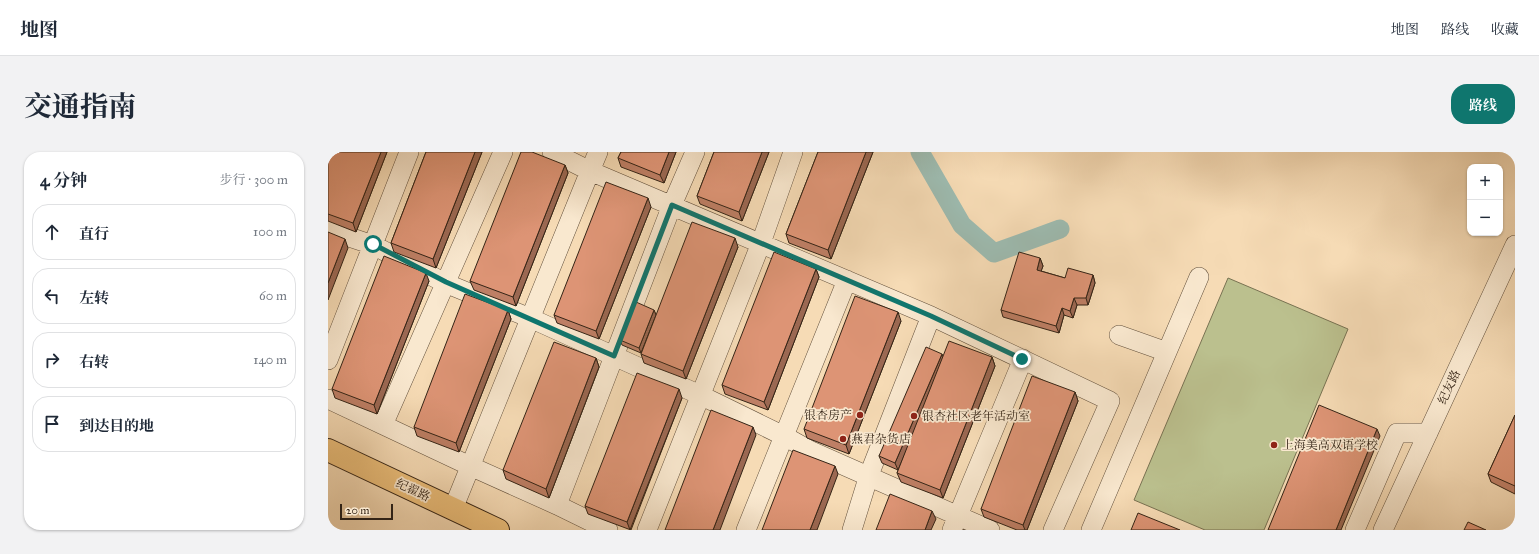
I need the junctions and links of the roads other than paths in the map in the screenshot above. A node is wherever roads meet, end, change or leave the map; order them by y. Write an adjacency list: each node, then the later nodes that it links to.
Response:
1 (409, 152): 11 (street)
2 (503, 152): 15 (street)
3 (552, 152): 7 (street)
4 (598, 152): 7 (street)
5 (695, 152): 8 (street)
6 (793, 152): 10 (street)
7 (590, 170): 8 (street); 17 (street)
8 (672, 205): 10 (street); 20 (street)
9 (328, 230): 11 (street)
10 (761, 243): 14 (street); 23 (street)
11 (373, 244): 15 (street); 22 (street)
12 (1515, 245): 26 (street, 纪友路)
13 (1199, 277): 19 (street)
14 (847, 280): 16 (street); 27 (street)
15 (446, 282): 17 (street); 25 (street)
16 (931, 316): 21 (street); 30 (street)
17 (530, 318): 20 (street); 29 (street)
18 (1119, 335): 19 (street)
19 (1167, 352): 41 (street)
20 (614, 356): 23 (street); 31 (street)
21 (1022, 359): 33 (street); 40 (street)
22 (328, 360)
23 (700, 395): 27 (street); 36 (street)
24 (328, 399): 25 (street)
25 (383, 425): 29 (street)
26 (1428, 433): 42 (street); 43 (street, 纪友路)
27 (784, 436): 30 (street); 37 (street)
28 (328, 450): 32 (main road, 纪翟路)
29 (470, 466): 31 (street); 32 (street)
30 (869, 475): 33 (street); 38 (street)
31 (557, 505): 35 (street)
32 (453, 509): 34 (main road, 纪翟路)
33 (955, 523): 39 (street)
34 (498, 530)
35 (608, 530)
36 (647, 530)
37 (746, 530)
38 (852, 530)
39 (990, 530)
40 (1053, 530)
41 (1092, 530)
42 (1355, 530)
43 (1383, 530)

